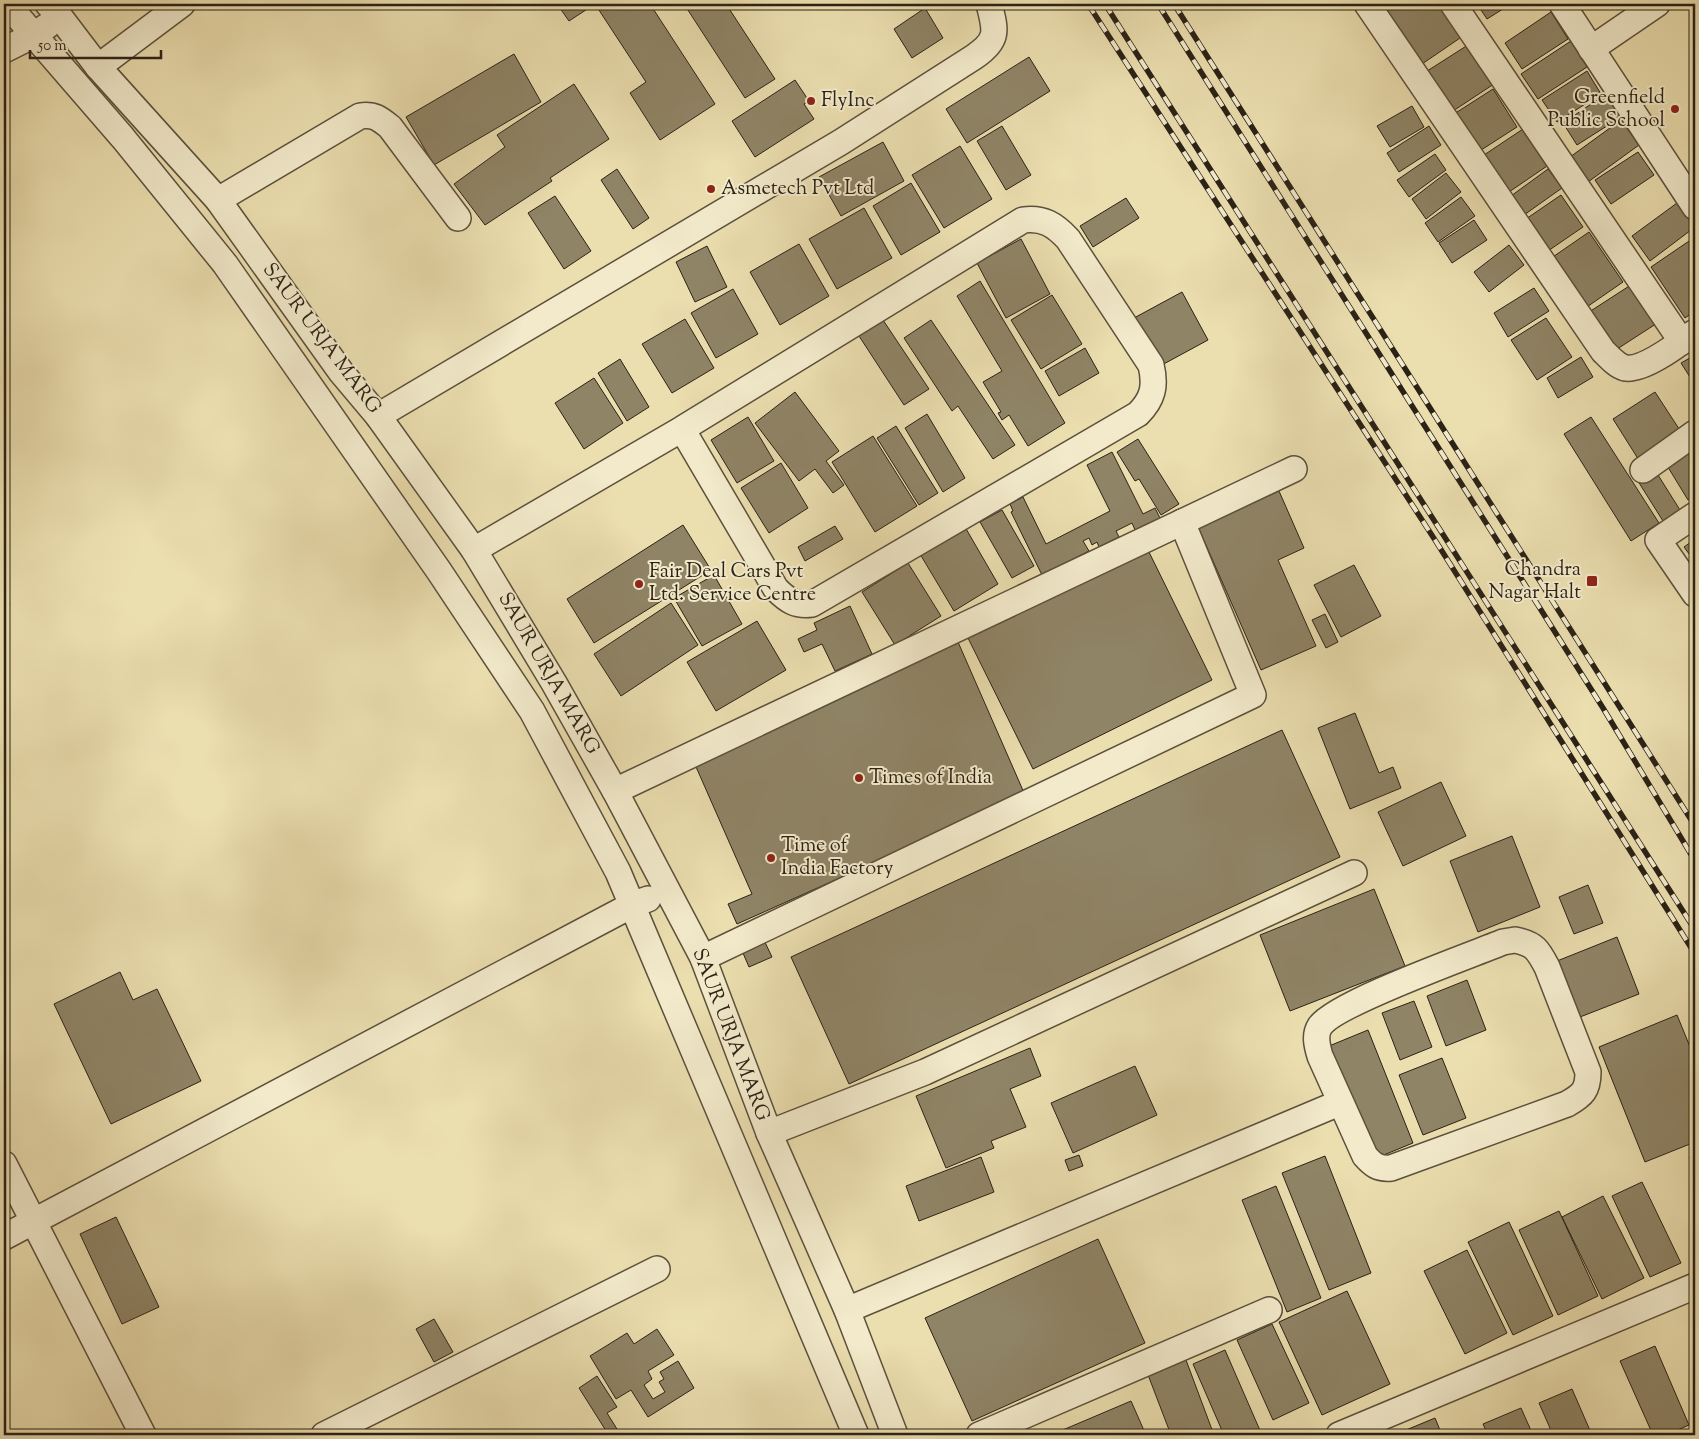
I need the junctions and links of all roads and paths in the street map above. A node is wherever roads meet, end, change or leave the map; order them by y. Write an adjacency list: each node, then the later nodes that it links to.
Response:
1 (7, 4): 9 (street, SAUR URJA MARG)
2 (182, 4): 12 (street)
3 (989, 4): 17 (street)
4 (1367, 4): 16 (street)
5 (1452, 4): 16 (street)
6 (1562, 4): 10 (street)
7 (1657, 4): 10 (street)
8 (54, 10): 9 (street); 12 (street, SAUR URJA MARG)
9 (34, 35): 11 (street); 29 (street, SAUR URJA MARG)
10 (1591, 49): 14 (street)
11 (4, 50)
12 (98, 67): 13 (street, SAUR URJA MARG)
13 (218, 200): 15 (street); 17 (street, SAUR URJA MARG)
14 (1695, 207)
15 (458, 218)
16 (1688, 337)
17 (378, 416): 24 (street, SAUR URJA MARG)
18 (682, 429): 18 (street); 24 (street)
19 (1695, 433): 21 (street)
20 (1294, 468): 23 (street)
21 (1643, 470)
22 (1695, 515): 25 (street)
23 (1182, 522): 26 (street); 30 (street)
24 (474, 550): 26 (street, SAUR URJA MARG)
25 (1695, 594)
26 (615, 791): 28 (street, SAUR URJA MARG)
27 (1354, 873): 32 (street)
28 (667, 891): 29 (street); 30 (street, SAUR URJA MARG)
29 (632, 905): 34 (street); 42 (street, SAUR URJA MARG)
30 (703, 958): 32 (street, SAUR URJA MARG)
31 (1329, 1107): 31 (street); 38 (street)
32 (769, 1133): 38 (street, SAUR URJA MARG)
33 (4, 1164): 34 (street)
34 (34, 1222): 35 (street); 40 (street)
35 (4, 1237)
36 (657, 1269): 41 (street)
37 (1695, 1286): 45 (street)
38 (847, 1310): 43 (street, SAUR URJA MARG)
39 (1269, 1310): 44 (street)
40 (143, 1435)
41 (324, 1435)
42 (856, 1435)
43 (895, 1435)
44 (979, 1435)
45 (1339, 1435)

